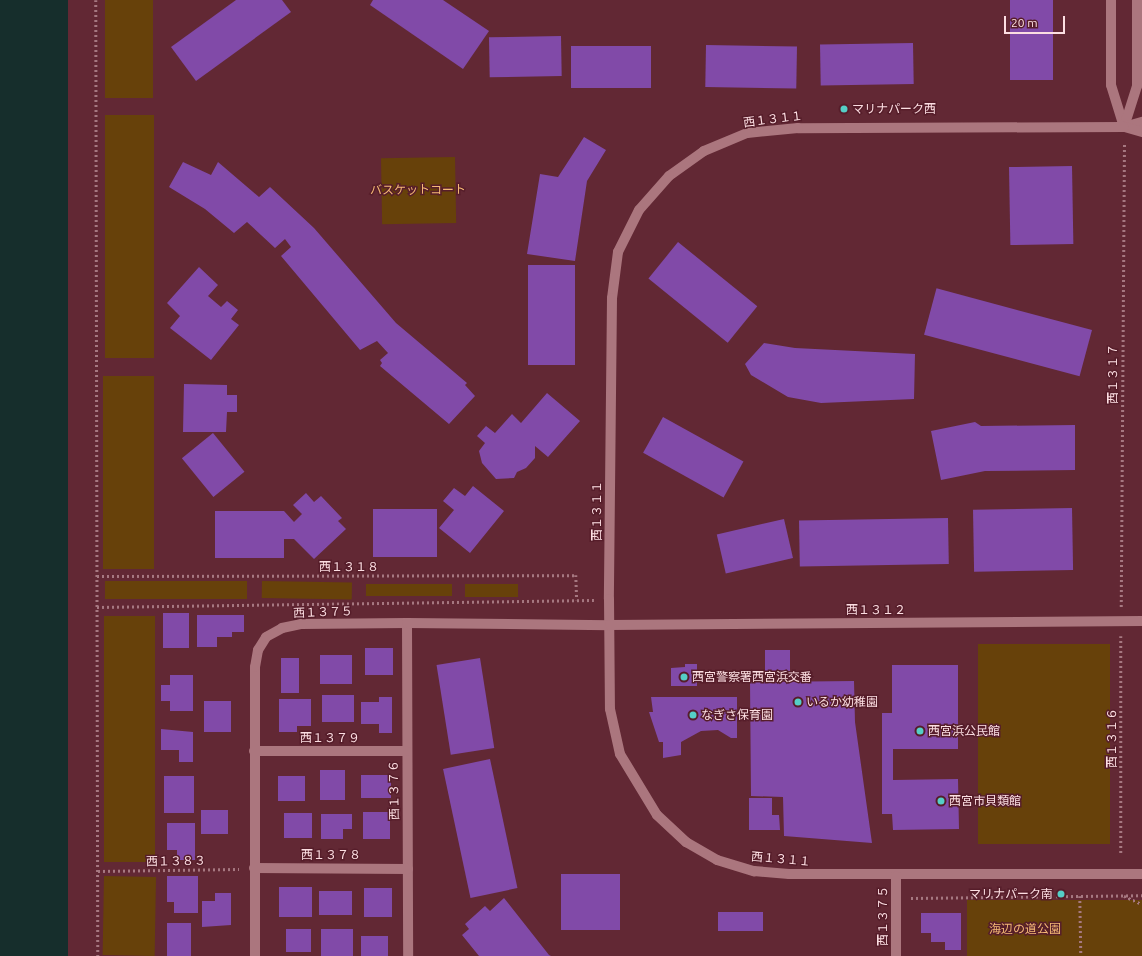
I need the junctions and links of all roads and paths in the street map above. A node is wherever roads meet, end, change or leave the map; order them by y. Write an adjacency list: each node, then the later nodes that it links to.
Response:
1 (96, 0): 7 (path)
2 (1111, 0): 5 (street)
3 (1137, 0): 5 (street)
4 (1142, 122): 5 (street)
5 (1124, 127): 6 (street); 8 (street, 西１３１１); 11 (path, 西１３１７)
6 (1142, 132)
7 (97, 576): 9 (path, 西１３１８); 10 (path)
8 (609, 599): 9 (path); 14 (street, 西１３１１)
9 (577, 600): 10 (path)
10 (97, 607): 20 (path)
11 (1121, 621): 12 (street, 西１３１２); 14 (street, 西１３１２); 17 (path, 西１３１６)
12 (1142, 621)
13 (407, 623): 14 (street, 西１３７５); 15 (street, 西１３７５); 16 (street, 西１３７６)
14 (610, 625): 22 (street, 西１３１１)
15 (254, 751): 16 (street, 西１３７９); 18 (street, 西１３７５)
16 (406, 751): 19 (street, 西１３７６)
17 (1121, 855)
18 (254, 868): 19 (street, 西１３７８); 20 (path, 西１３８３); 29 (street, 西１３７５)
19 (408, 869): 30 (street, 西１３７６)
20 (98, 871): 28 (path)
21 (1142, 874): 22 (street, 西１３１１)
22 (896, 876): 26 (street, 西１３７５)
23 (1121, 895): 24 (path); 25 (path); 27 (path)
24 (1142, 895)
25 (1080, 896): 26 (path); 32 (path)
26 (896, 899): 31 (street, 西１３７５)
27 (1142, 904)
28 (98, 956)
29 (255, 956)
30 (408, 956)
31 (896, 956)
32 (1081, 956)

